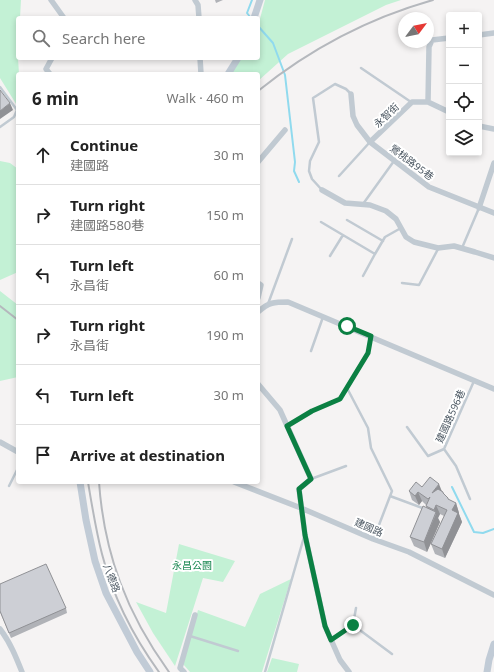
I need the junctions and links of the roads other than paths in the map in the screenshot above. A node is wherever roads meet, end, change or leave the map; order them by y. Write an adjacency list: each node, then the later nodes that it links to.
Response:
1 (51, 0): 4 (street)
2 (195, 0): 5 (street)
3 (260, 0): 6 (main road)
4 (63, 16)
5 (199, 16)
6 (255, 16)
7 (494, 34): 8 (street)
8 (482, 35)
9 (446, 38): 20 (street)
10 (51, 60): 14 (street)
11 (200, 60): 15 (street)
12 (237, 60): 16 (main road)
13 (361, 68): 19 (lane)
14 (48, 72)
15 (201, 72)
16 (229, 72)
17 (0, 87): 21 (lane)
18 (351, 94): 28 (street, 鶯桃路95巷); 33 (lane)
19 (412, 102): 20 (street, 永智街); 28 (street, 永智街)
20 (428, 102): 22 (street)
21 (16, 109)
22 (446, 111)
23 (16, 112): 24 (lane)
24 (0, 127)
25 (482, 127): 26 (street)
26 (494, 129)
27 (285, 130): 29 (street)
28 (370, 142): 30 (street, 鶯桃路95巷); 32 (lane, 永智街)
29 (260, 160)
30 (394, 161): 34 (lane); 35 (street, 鶯桃路95巷)
31 (494, 163): 35 (street)
32 (339, 176)
33 (322, 190): 34 (street)
34 (363, 204): 39 (street)
35 (479, 208): 36 (street, 鶯桃路95巷); 44 (lane)
36 (494, 213)
37 (347, 220): 42 (lane)
38 (321, 222): 40 (lane)
39 (401, 228): 42 (lane); 43 (street)
40 (343, 235): 45 (lane); 46 (lane)
41 (292, 239): 50 (lane)
42 (383, 241): 45 (lane)
43 (438, 248): 44 (street); 49 (lane)
44 (462, 248): 47 (street)
45 (375, 254): 48 (lane)
46 (330, 256)
47 (494, 258)
48 (363, 276)
49 (402, 283)
50 (268, 305): 51 (street); 52 (street)
51 (260, 310)
52 (323, 317): 53 (street); 54 (lane)
53 (371, 336): 55 (street); 57 (lane)
54 (311, 351)
55 (474, 381): 58 (street); 62 (lane, 建國路596巷)
56 (260, 386): 59 (street)
57 (347, 388): 59 (lane); 70 (lane)
58 (494, 389)
59 (287, 426): 66 (street)
60 (407, 427): 62 (lane)
61 (0, 442): 63 (street)
62 (444, 449): 71 (lane, 建國路596巷)
63 (16, 451)
64 (346, 466): 66 (lane)
65 (16, 472): 69 (lane)
66 (311, 479): 72 (street)
67 (80, 484): 87 (main road, 八德路)
68 (239, 484): 72 (street, 建國路)
69 (9, 486)
70 (390, 496): 73 (lane); 75 (lane)
71 (470, 499)
72 (301, 508): 74 (street); 75 (street, 建國路)
73 (425, 509)
74 (305, 535): 82 (street); 89 (lane)
75 (373, 539): 76 (street, 建國路)
76 (494, 595)
77 (356, 608): 79 (lane)
78 (195, 615): 81 (street)
79 (353, 625): 82 (lane); 85 (lane)
80 (0, 629): 86 (street)
81 (189, 636): 84 (lane); 88 (street)
82 (331, 640): 90 (street)
83 (494, 644): 91 (main road)
84 (238, 651)
85 (392, 654)
86 (22, 672)
87 (150, 672)
88 (184, 672)
89 (264, 672)
90 (349, 672)
91 (487, 672)

